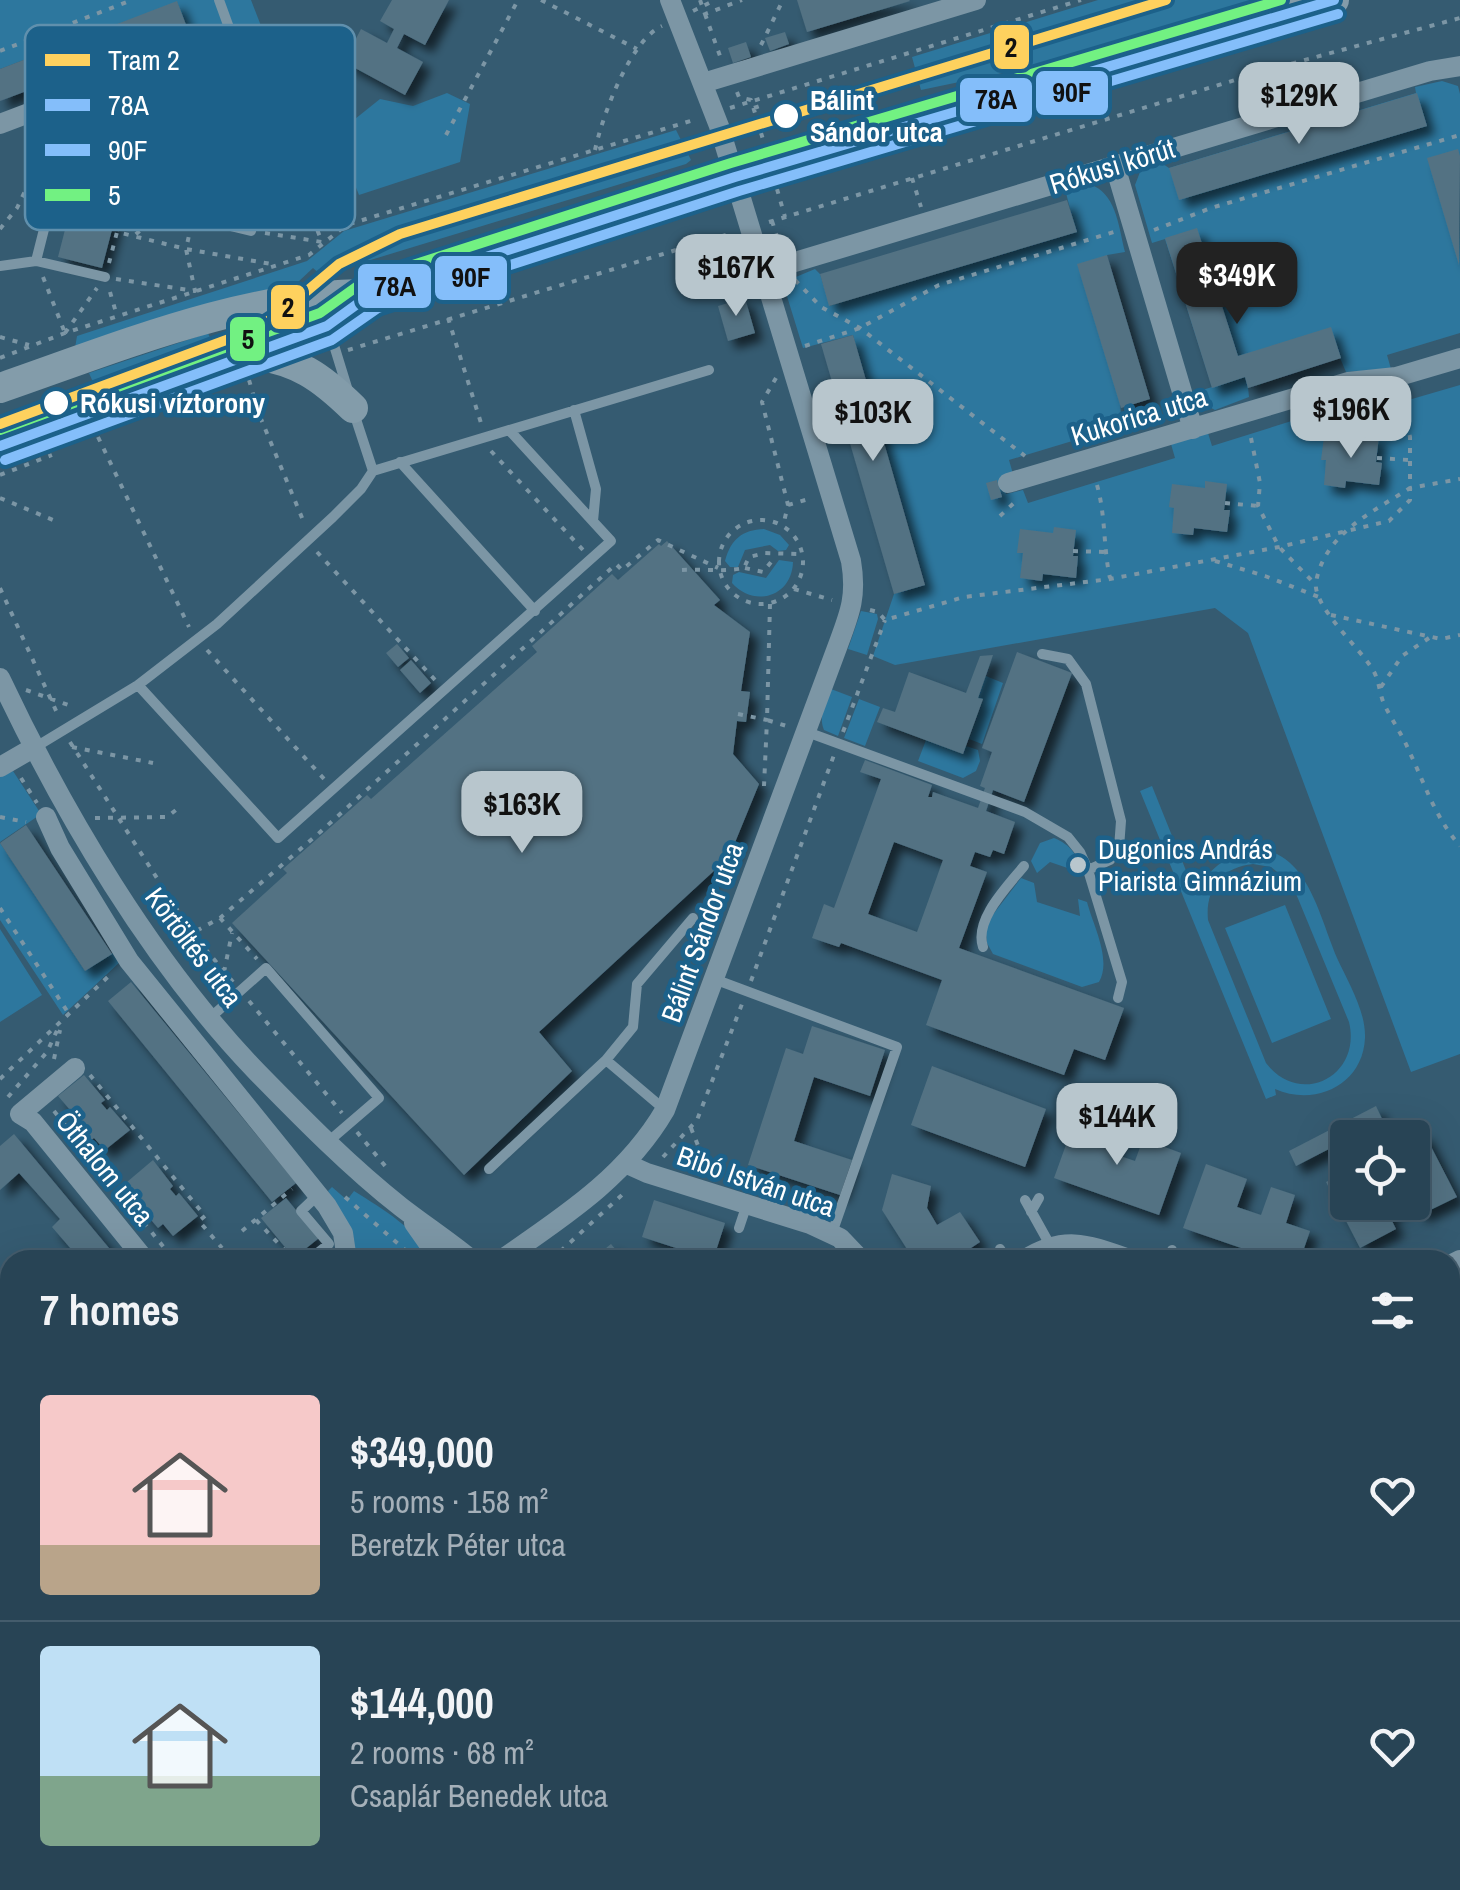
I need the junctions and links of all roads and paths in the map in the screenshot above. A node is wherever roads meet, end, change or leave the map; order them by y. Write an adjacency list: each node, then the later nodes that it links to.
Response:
1 (132, 0): 13 (path)
2 (218, 0): 14 (lane)
3 (518, 0): 28 (path)
4 (540, 0): 16 (path)
5 (700, 0): 6 (path)
6 (742, 0)
7 (783, 0): 18 (path)
8 (976, 0): 18 (street)
9 (1081, 0): 24 (path)
10 (1334, 0): 32 (main road)
11 (674, 10): 16 (path); 21 (street, Bálint Sándor utca)
12 (1460, 18): 20 (path)
13 (66, 25)
14 (228, 25)
15 (25, 41): 17 (path)
16 (637, 49): 30 (path)
17 (0, 50)
18 (758, 65): 21 (street)
19 (1460, 66): 26 (street, Rókusi körút)
20 (1268, 70): 26 (path); 33 (path)
21 (703, 83): 24 (street, Bálint Sándor utca)
22 (765, 104): 23 (path)
23 (754, 108)
24 (715, 113): 30 (path); 32 (street, Bálint Sándor utca)
25 (25, 114): 27 (street)
26 (1282, 116): 31 (street, Rókusi körút)
27 (0, 124)
28 (446, 135)
29 (1460, 135): 47 (path)
30 (595, 150): 35 (path)
31 (1115, 166): 36 (street, Rókusi körút); 47 (street)
32 (736, 177): 37 (street, Bálint Sándor utca); 59 (main road)
33 (912, 178): 36 (path); 37 (path)
34 (25, 192): 38 (path)
35 (355, 222)
36 (926, 222): 54 (street, Rókusi körút)
37 (752, 227): 54 (street, Bálint Sándor utca); 65 (path)
38 (0, 229)
39 (44, 230): 51 (lane)
40 (141, 230): 48 (path)
41 (190, 230): 50 (path)
42 (247, 230): 45 (lane)
43 (317, 230): 49 (path)
44 (339, 230): 49 (path)
45 (251, 231): 49 (path)
46 (117, 232): 48 (path); 56 (path)
47 (1134, 232): 62 (path); 76 (street)
48 (134, 236): 50 (path)
49 (322, 242): 52 (path)
50 (186, 249): 52 (path); 58 (path)
51 (36, 261): 53 (lane); 56 (lane); 63 (path)
52 (276, 265): 58 (path)
53 (0, 266)
54 (764, 267): 57 (lane); 67 (street, Bálint Sándor utca)
55 (791, 276): 62 (path)
56 (105, 278): 58 (path); 61 (path); 63 (path)
57 (684, 286)
58 (194, 291): 61 (path)
59 (371, 294): 60 (main road); 65 (main road)
60 (290, 299): 65 (main road); 73 (main road)
61 (118, 316): 63 (path)
62 (860, 328): 67 (path); 87 (path)
63 (65, 333): 66 (path)
64 (0, 337): 66 (path)
65 (332, 340): 70 (main road); 74 (lane)
66 (29, 345): 68 (path)
67 (791, 357): 96 (path); 118 (street, Bálint Sándor utca)
68 (0, 358)
69 (1460, 358): 72 (street, Kukorica utca)
70 (249, 367): 74 (main road); 81 (main road); 102 (path)
71 (709, 370): 75 (lane)
72 (1396, 377): 76 (street, Kukorica utca); 84 (path)
73 (0, 388)
74 (353, 408): 86 (lane)
75 (574, 410): 77 (lane); 98 (lane)
76 (1194, 429): 87 (street, Kukorica utca)
77 (509, 430): 85 (lane); 98 (lane)
78 (111, 432): 79 (path)
79 (98, 437)
80 (1251, 438): 97 (path)
81 (0, 446)
82 (65, 450): 88 (path)
83 (1377, 458): 84 (path)
84 (1409, 460): 92 (path)
85 (400, 462): 86 (lane); 119 (lane)
86 (373, 471): 102 (lane)
87 (1046, 472): 90 (street, Kukorica utca)
88 (0, 475)
89 (1460, 478): 92 (path)
90 (1008, 483)
91 (1097, 485): 105 (path)
92 (1410, 488): 101 (path); 101 (path)
93 (815, 497): 96 (path)
94 (0, 498): 99 (path)
95 (1225, 503): 97 (path)
96 (788, 506): 100 (path)
97 (1258, 506): 103 (path)
98 (593, 521): 119 (lane)
99 (58, 522)
100 (783, 526): 106 (path); 109 (path)
101 (1341, 533): 103 (path); 113 (path)
102 (310, 538): 128 (lane); 130 (path)
103 (1279, 548): 108 (path); 113 (path)
104 (1073, 551): 105 (path)
105 (1104, 552): 112 (path)
106 (802, 554): 107 (path); 115 (path)
107 (776, 556): 110 (path); 110 (path)
108 (1214, 561): 112 (path); 116 (path)
109 (718, 568): 110 (path); 111 (path); 117 (path); 120 (path)
110 (744, 568)
111 (682, 570)
112 (1110, 579): 123 (path)
113 (1315, 585): 116 (path)
114 (0, 588): 131 (path)
115 (794, 589): 117 (path); 118 (path)
116 (1319, 597): 121 (path)
117 (770, 604): 135 (path)
118 (853, 606): 123 (path); 137 (street, Bálint Sándor utca)
119 (535, 610): 130 (lane)
120 (565, 612): 122 (path); 132 (path)
121 (1331, 614): 125 (path); 129 (path)
122 (573, 620)
123 (885, 620): 138 (path)
124 (1460, 636): 125 (path)
125 (1431, 637): 129 (path)
126 (1042, 654): 152 (lane)
127 (1, 680): 131 (path); 140 (street, Körtöltés utca)
128 (138, 686): 130 (lane); 133 (lane)
129 (1381, 687): 150 (path)
130 (445, 690): 132 (path)
131 (48, 697): 133 (path); 136 (path)
132 (462, 707): 148 (path)
133 (92, 714): 136 (lane)
134 (738, 714): 135 (path)
135 (767, 720): 143 (path)
136 (64, 730): 139 (path); 140 (lane)
137 (806, 732): 138 (lane); 163 (street, Bálint Sándor utca)
138 (838, 744): 152 (lane); 165 (path)
139 (72, 747): 141 (path); 145 (path)
140 (33, 748): 142 (street); 147 (street, Körtöltés utca)
141 (153, 763)
142 (0, 767)
143 (763, 799)
144 (181, 806): 145 (path)
145 (116, 817): 147 (path); 157 (path)
146 (46, 818): 160 (street)
147 (72, 818): 159 (street, Körtöltés utca)
148 (318, 834): 149 (path); 154 (path)
149 (324, 841)
150 (1460, 846)
151 (1024, 866): 158 (lane)
152 (1088, 870): 166 (lane)
153 (0, 908): 167 (path)
154 (220, 918): 156 (path); 157 (path)
155 (693, 918): 170 (lane)
156 (232, 932): 161 (path); 162 (path)
157 (192, 933): 162 (path)
158 (983, 947)
159 (160, 952): 160 (lane); 168 (street, Körtöltés utca)
160 (129, 961): 167 (path); 184 (street)
161 (266, 968): 164 (lane); 176 (lane)
162 (224, 972): 164 (path)
163 (714, 980): 165 (lane); 174 (street, Bálint Sándor utca)
164 (240, 991): 168 (lane); 176 (path)
165 (747, 991): 177 (path); 195 (lane)
166 (1118, 998)
167 (69, 1014): 169 (path)
168 (211, 1017): 178 (street, Körtöltés utca)
169 (62, 1020): 172 (path); 173 (path); 175 (path)
170 (606, 1060): 174 (lane); 182 (lane)
171 (74, 1068): 173 (street); 197 (path)
172 (0, 1079)
173 (44, 1093): 175 (street); 199 (path)
174 (665, 1110): 179 (street, Bálint Sándor utca)
175 (7, 1112): 198 (street, Öthalom utca)
176 (350, 1122): 178 (lane); 180 (path)
177 (691, 1128): 181 (path); 183 (path)
178 (329, 1141): 189 (street, Körtöltés utca)
179 (627, 1164): 183 (street, Bibó István utca); 191 (street, Bálint Sándor utca)
180 (386, 1167)
181 (707, 1168)
182 (490, 1169)
183 (647, 1173): 188 (street, Bibó István utca); 207 (path)
184 (305, 1177): 185 (street); 192 (path)
185 (319, 1194): 201 (street); 202 (path)
186 (1039, 1198): 190 (lane)
187 (1024, 1200): 190 (lane)
188 (747, 1204): 193 (lane); 195 (street, Bibó István utca)
189 (400, 1206): 203 (street, Körtöltés utca); 204 (street, Körtöltés utca)
190 (1031, 1212): 196 (lane)
191 (566, 1215): 205 (street, Bálint Sándor utca); 206 (street, Bálint Sándor utca)
192 (256, 1220): 194 (path); 200 (path)
193 (740, 1228)
194 (242, 1231)
195 (832, 1234): 208 (street, Bibó István utca)
196 (1050, 1246): 209 (street); 210 (street)
197 (222, 1248)
198 (137, 1250)
199 (166, 1250)
200 (284, 1250)
201 (340, 1250)
202 (405, 1250)
203 (433, 1250)
204 (455, 1250)
205 (515, 1250)
206 (536, 1250)
207 (561, 1250)
208 (851, 1250)
209 (1043, 1250)
210 (1100, 1250)

